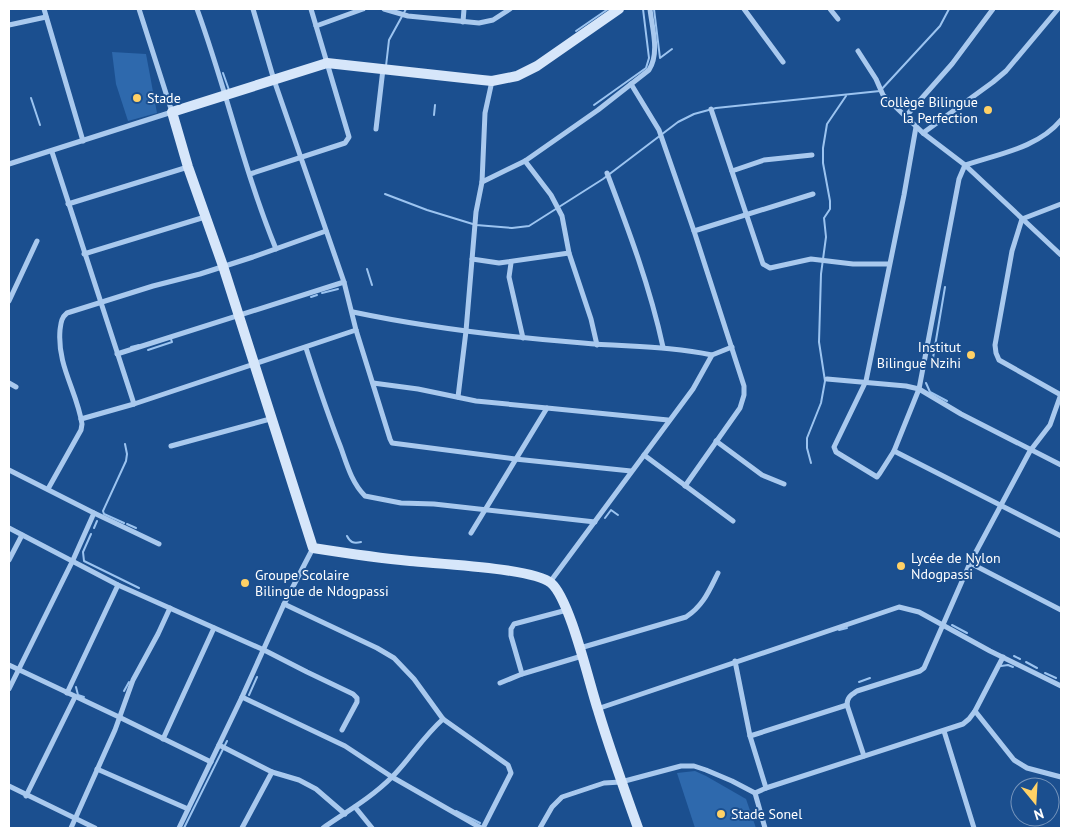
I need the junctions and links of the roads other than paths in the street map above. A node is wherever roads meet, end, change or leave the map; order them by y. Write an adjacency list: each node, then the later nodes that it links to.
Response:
1 (44, 9): 16 (street)
2 (140, 9): 30 (street)
3 (197, 9): 28 (street)
4 (253, 9): 25 (street)
5 (311, 9): 20 (street)
6 (363, 9): 20 (street)
7 (384, 9): 18 (street)
8 (464, 9): 18 (street)
9 (510, 9): 18 (street)
10 (619, 9): 26 (main road)
11 (650, 9): 27 (street)
12 (744, 9): 22 (street)
13 (830, 9): 17 (street)
14 (993, 9): 31 (street)
15 (1058, 9): 35 (street)
16 (46, 17): 19 (street); 36 (street)
17 (838, 19)
18 (463, 22)
19 (9, 24)
20 (316, 26): 23 (street)
21 (858, 51): 31 (street)
22 (783, 62)
23 (327, 63): 24 (main road); 25 (main road); 39 (street)
24 (383, 70): 26 (main road); 34 (street)
25 (274, 80): 28 (main road); 39 (street)
26 (492, 80): 47 (street)
27 (631, 84): 40 (street); 54 (street)
28 (225, 96): 30 (main road); 45 (street)
29 (711, 109): 44 (street)
30 (172, 112): 36 (street); 43 (main road)
31 (906, 116): 33 (street)
32 (1061, 120): 42 (street)
33 (916, 127): 35 (street); 63 (street)
34 (376, 129)
35 (923, 133): 42 (street)
36 (83, 142): 37 (street)
37 (52, 152): 41 (street); 49 (street)
38 (812, 155): 44 (street)
39 (301, 157): 45 (street); 55 (street)
40 (525, 161): 47 (street); 58 (street)
41 (9, 164)
42 (965, 165): 53 (street); 85 (street)
43 (188, 167): 49 (street); 52 (main road)
44 (732, 171): 51 (street)
45 (250, 174): 57 (street)
46 (607, 174): 74 (street)
47 (482, 182): 61 (street)
48 (813, 194): 51 (street)
49 (68, 204): 59 (street)
50 (1061, 204): 53 (street)
51 (748, 216): 54 (street); 63 (street)
52 (205, 217): 59 (street); 64 (main road)
53 (1022, 219): 60 (street); 86 (street)
54 (694, 231): 75 (street)
55 (326, 232): 57 (street); 65 (street)
56 (37, 241): 66 (street)
57 (276, 249): 64 (street)
58 (569, 253): 62 (street); 73 (street)
59 (84, 254): 67 (street)
60 (1061, 255)
61 (472, 259): 62 (street); 71 (street)
62 (511, 262): 72 (street)
63 (889, 264): 81 (street)
64 (223, 266): 67 (street); 69 (main road)
65 (344, 282): 68 (street); 69 (street)
66 (9, 302)
67 (100, 304): 77 (street); 91 (street)
68 (352, 312): 70 (street); 71 (street)
69 (239, 316): 77 (street); 79 (main road)
70 (356, 330): 76 (street); 83 (street)
71 (466, 331): 72 (street); 87 (street)
72 (523, 338): 73 (street)
73 (597, 345): 74 (street)
74 (663, 347): 78 (street)
75 (732, 347): 78 (street); 93 (street)
76 (306, 348): 79 (street); 106 (street)
77 (117, 354): 88 (street)
78 (712, 355): 92 (street)
79 (253, 365): 88 (street); 90 (main road)
80 (827, 378): 81 (street)
81 (866, 381): 85 (street); 95 (street)
82 (9, 383): 84 (street)
83 (373, 383): 87 (street); 98 (street)
84 (16, 387)
85 (919, 389): 95 (street); 96 (street)
86 (1061, 394): 96 (street)
87 (458, 397): 89 (street)
88 (134, 404): 91 (street)
89 (547, 408): 92 (street); 98 (street)
90 (270, 418): 94 (street); 115 (main road)
91 (81, 419): 104 (street)
92 (668, 420): 97 (street)
93 (716, 441): 102 (street); 103 (street)
94 (171, 446)
95 (894, 451): 105 (street)
96 (1030, 451): 99 (street); 105 (street)
97 (644, 455): 101 (street); 103 (street)
98 (515, 459): 101 (street); 106 (street)
99 (1061, 465)
100 (9, 470): 104 (street)
101 (631, 471): 109 (street)
102 (784, 484)
103 (685, 486): 108 (street)
104 (48, 489): 107 (street)
105 (1000, 506): 113 (street); 118 (street)
106 (484, 511): 109 (street); 111 (street)
107 (94, 513): 114 (street); 117 (street)
108 (733, 521)
109 (595, 522): 120 (street)
110 (9, 528): 112 (street)
111 (471, 533)
112 (22, 535): 116 (street); 117 (street)
113 (1061, 536)
114 (159, 544)
115 (313, 548): 120 (main road); 122 (street)
116 (9, 560)
117 (73, 560): 121 (street); 133 (street)
118 (970, 564): 125 (street); 126 (street)
119 (718, 573): 129 (street)
120 (550, 582): 124 (main road)
121 (118, 584): 123 (street); 138 (street)
122 (284, 604): 128 (street); 145 (street)
123 (170, 608): 127 (street); 144 (street)
124 (567, 610): 129 (main road); 134 (street)
125 (1061, 610)
126 (943, 625): 130 (street); 131 (street); 141 (street)
127 (214, 628): 128 (street); 149 (street)
128 (264, 650): 140 (street); 146 (street)
129 (580, 652): 134 (street); 142 (main road)
130 (1003, 657): 136 (street); 143 (street)
131 (736, 661): 142 (street); 148 (street)
132 (9, 665): 133 (street)
133 (18, 670): 137 (street); 138 (street)
134 (522, 674): 135 (street)
135 (500, 683)
136 (1061, 686)
137 (9, 689)
138 (67, 693): 139 (street)
139 (75, 697): 144 (street); 161 (street)
140 (242, 697): 150 (street); 155 (street)
141 (847, 705): 148 (street); 151 (street)
142 (597, 709): 157 (main road)
143 (974, 711): 147 (street); 156 (street)
144 (119, 717): 149 (street); 153 (street)
145 (443, 719): 155 (street); 172 (street)
146 (342, 730)
147 (944, 731): 151 (street); 176 (street)
148 (750, 736): 159 (street)
149 (163, 738): 152 (street)
150 (219, 745): 152 (street); 154 (street)
151 (864, 756): 159 (street)
152 (210, 762): 163 (street)
153 (97, 769): 163 (street); 165 (street)
154 (272, 772): 164 (street); 169 (street)
155 (392, 777): 162 (street); 172 (street)
156 (1061, 777)
157 (621, 782): 160 (street); 173 (street); 174 (main road)
158 (9, 786): 161 (street)
159 (766, 788): 160 (street)
160 (755, 793): 175 (street)
161 (26, 796): 165 (street)
162 (355, 807): 164 (street); 171 (street)
163 (188, 809): 168 (street)
164 (345, 814): 170 (street)
165 (75, 819): 166 (street); 167 (street)
166 (71, 828)
167 (95, 828)
168 (179, 828)
169 (242, 828)
170 (323, 828)
171 (372, 828)
172 (482, 828)
173 (540, 828)
174 (638, 828)
175 (765, 828)
176 (974, 828)

